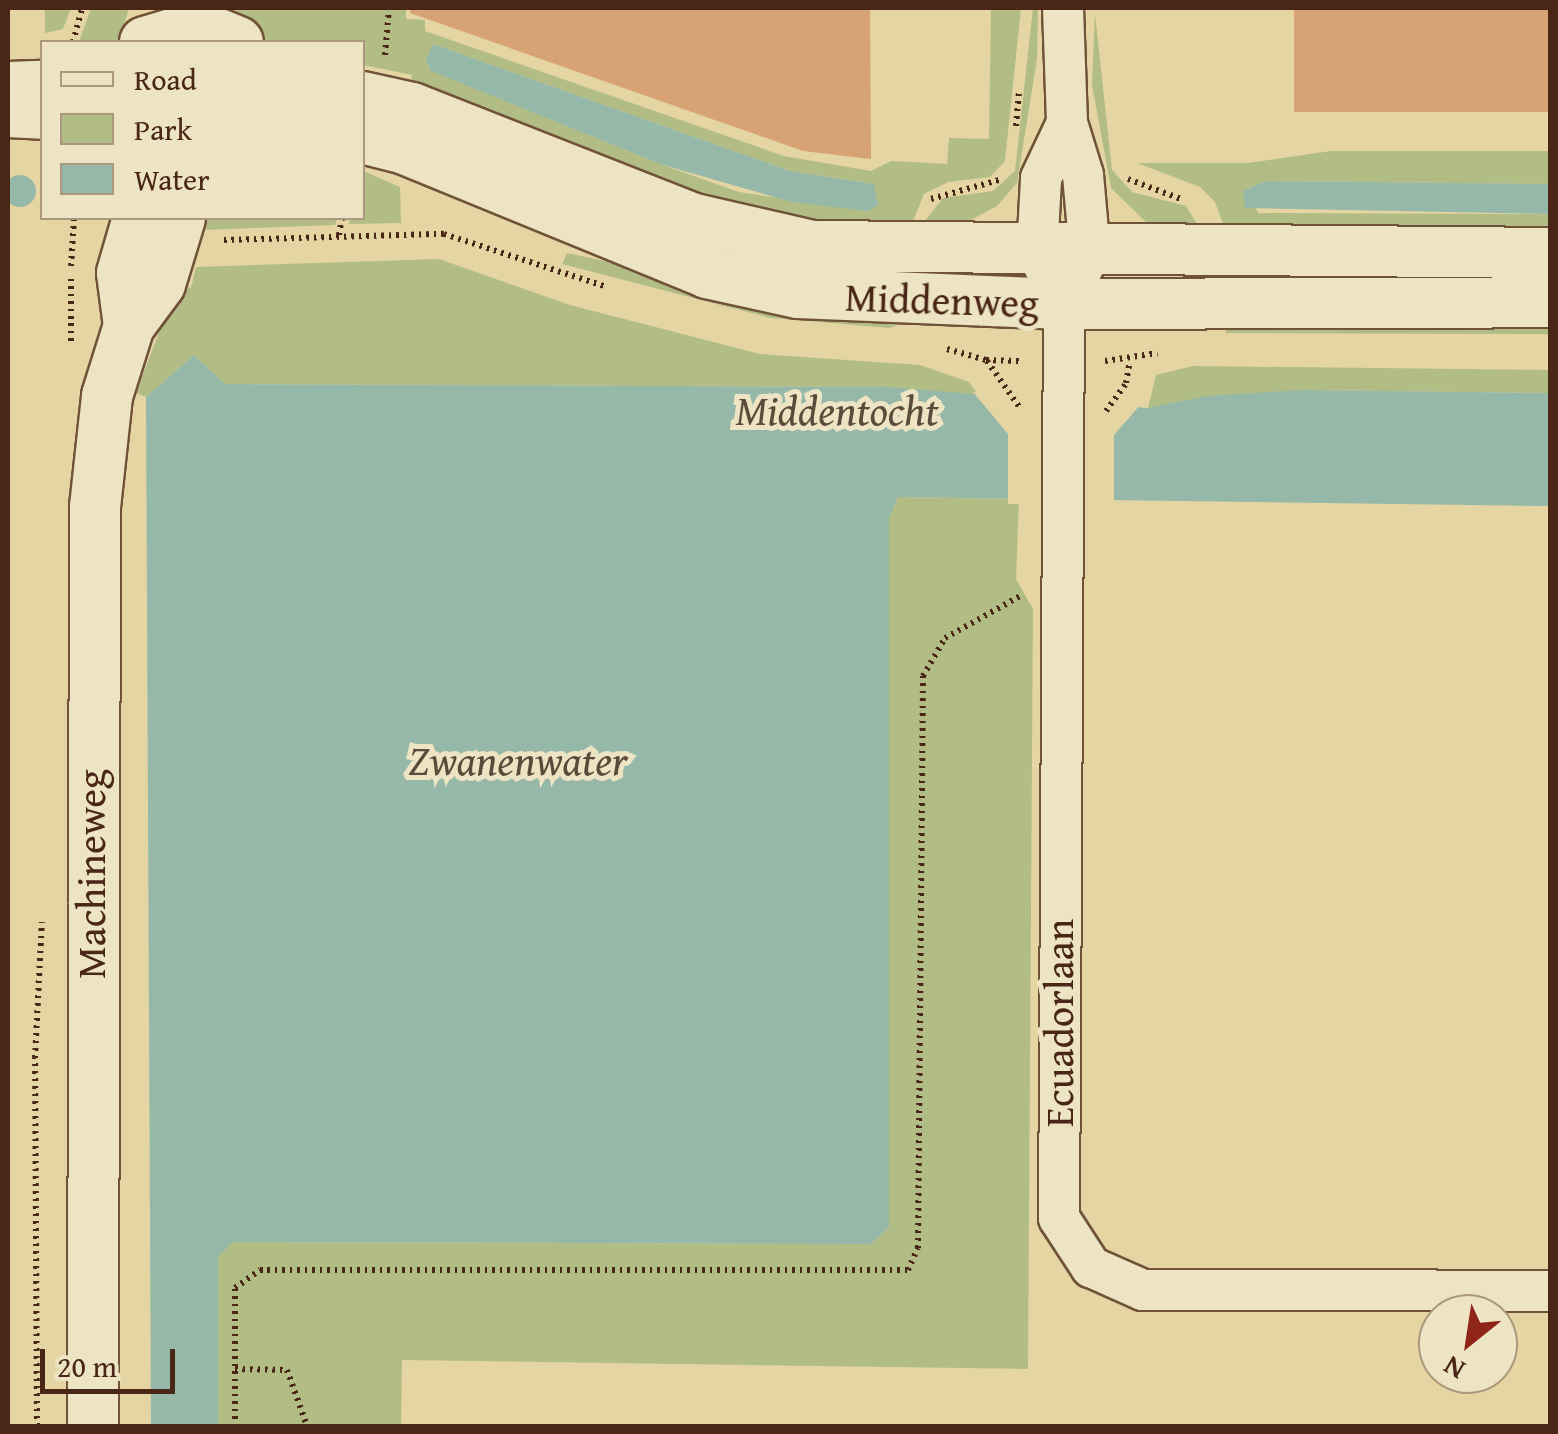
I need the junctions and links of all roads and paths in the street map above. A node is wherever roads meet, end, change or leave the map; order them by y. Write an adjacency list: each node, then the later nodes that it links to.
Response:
1 (82, 8): 3 (path)
2 (1063, 8): 10 (street)
3 (74, 40)
4 (1020, 78): 11 (path)
5 (8, 82): 6 (street)
6 (40, 82)
7 (365, 98): 19 (street, Middenweg)
8 (8, 117): 9 (street)
9 (40, 119)
10 (1067, 123): 21 (street); 23 (street)
11 (1016, 136)
12 (365, 139): 25 (street, Middenweg)
13 (1118, 166): 20 (path)
14 (1005, 171): 19 (path)
15 (137, 220): 26 (street, Machineweg)
16 (179, 220): 26 (street, Machineweg)
17 (342, 220): 18 (path)
18 (339, 234)
19 (916, 251): 21 (street, Middenweg)
20 (1207, 251): 22 (street, Middenweg); 23 (street, Middenweg)
21 (1037, 252): 23 (street, Middenweg); 25 (street)
22 (1550, 253)
23 (1090, 254): 25 (street)
24 (1550, 302): 25 (street, Middenweg)
25 (1064, 304): 31 (street, Ecuadorlaan)
26 (129, 326): 34 (street, Machineweg)
27 (986, 360): 29 (path)
28 (1130, 361): 30 (path)
29 (1000, 383)
30 (1126, 383)
31 (1060, 580): 32 (street, Ecuadorlaan); 33 (path)
32 (1550, 1291)
33 (235, 1368): 35 (path); 36 (path)
34 (93, 1426)
35 (235, 1426)
36 (306, 1426)

